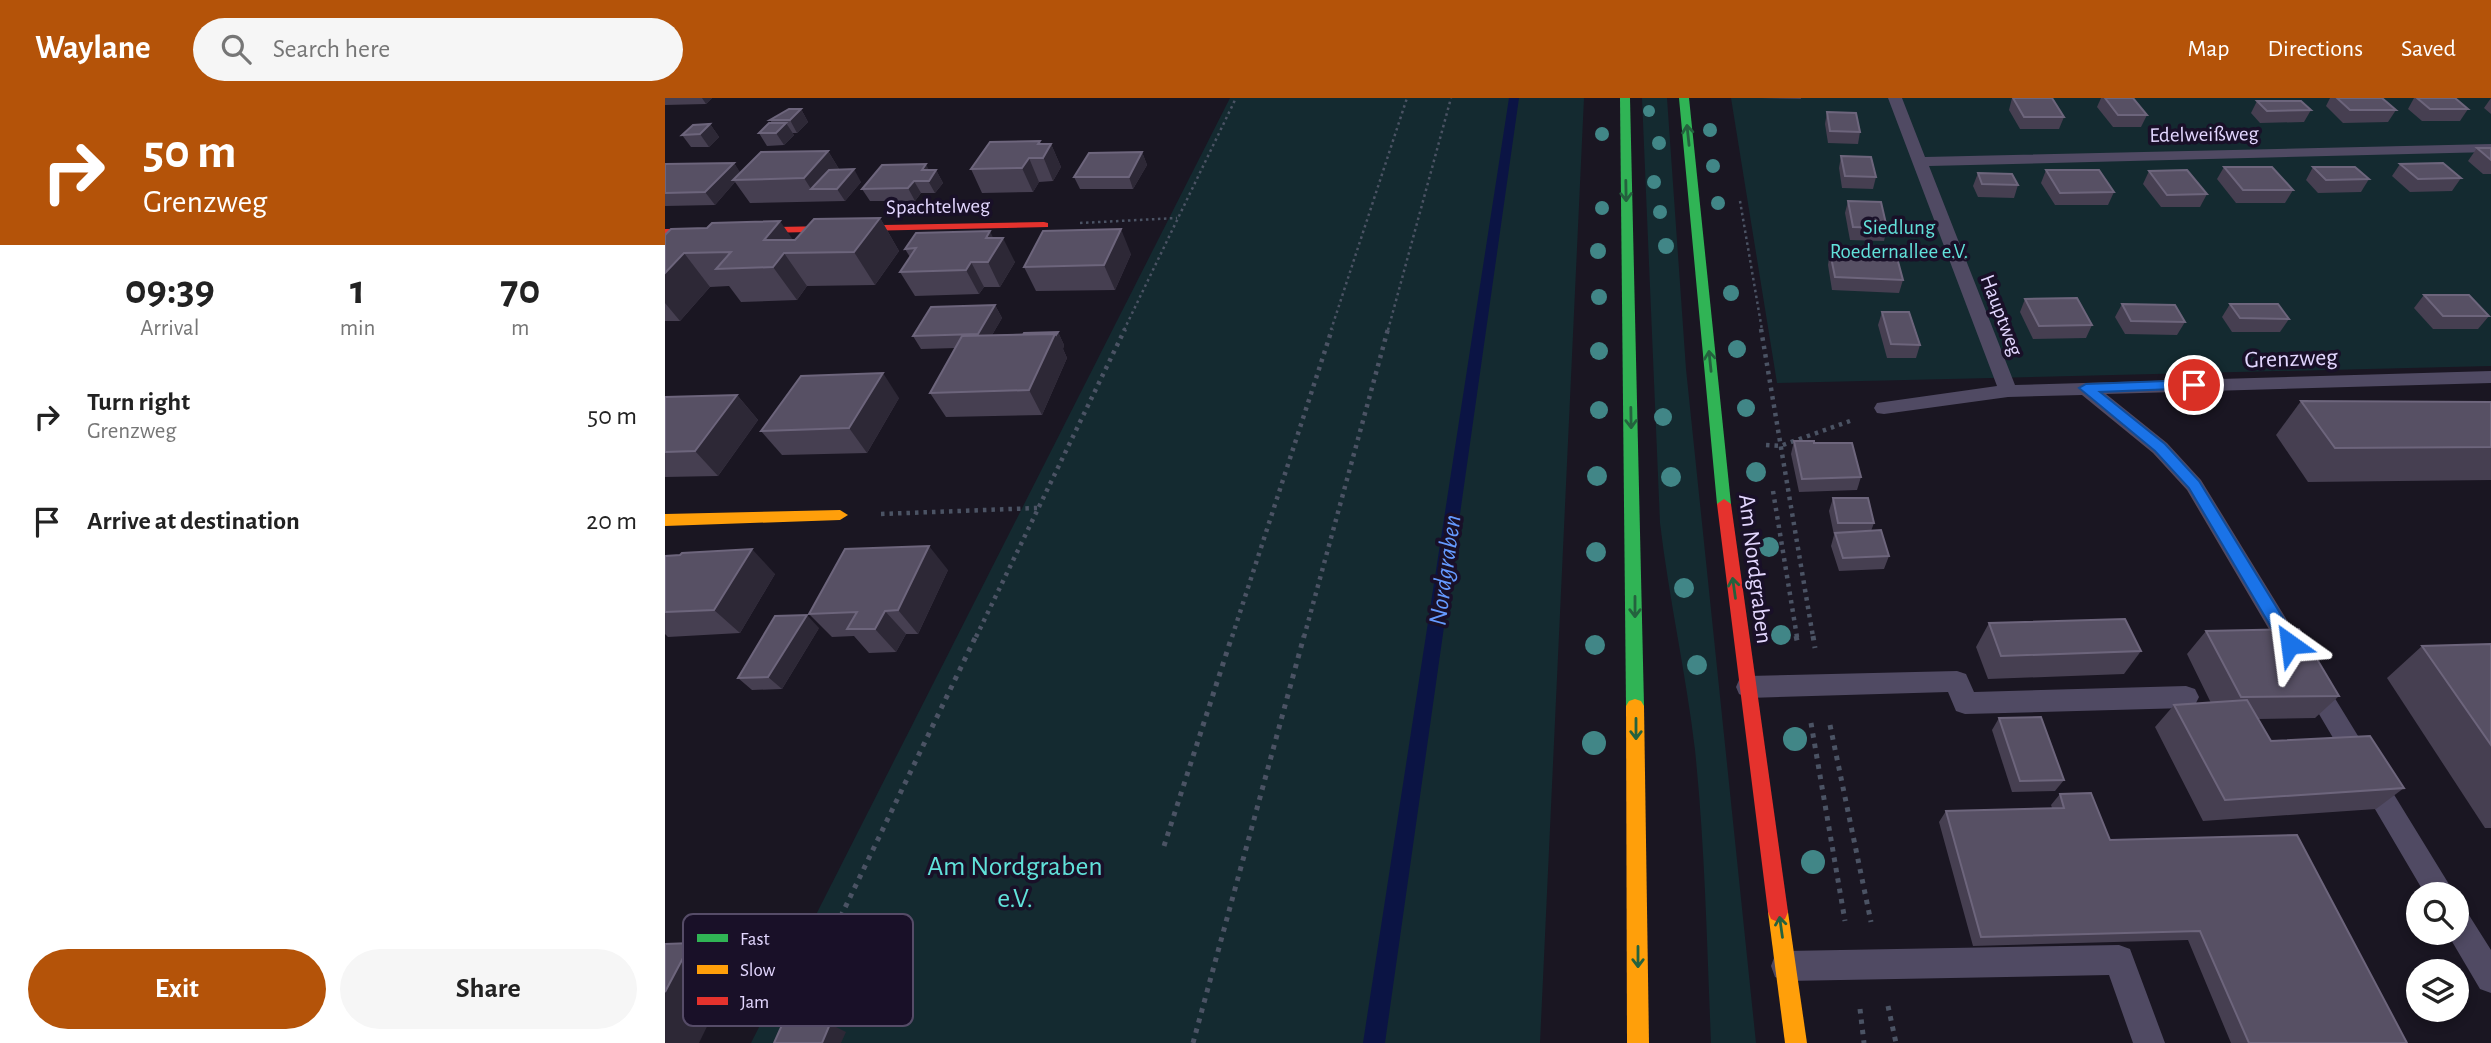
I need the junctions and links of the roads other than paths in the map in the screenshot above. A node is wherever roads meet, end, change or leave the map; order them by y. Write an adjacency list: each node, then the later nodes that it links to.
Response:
1 (1625, 98): 21 (main road, one-way to 21)
2 (1684, 98): 14 (main road, Am Nordgraben, one-way to 2)
3 (1895, 98): 5 (lane, Hauptweg)
4 (2491, 148): 5 (lane, Edelweißweg)
5 (1918, 162): 10 (lane, Hauptweg)
6 (1044, 225): 7 (main road, Spachtelweg)
7 (665, 232)
8 (2491, 376): 9 (lane, Grenzweg)
9 (2086, 388): 10 (lane, Grenzweg); 16 (lane)
10 (2008, 391): 11 (lane, Grenzweg)
11 (1884, 408)
12 (840, 515): 13 (main road)
13 (665, 520)
14 (1748, 687): 15 (lane); 19 (main road, Am Nordgraben, one-way to 14)
15 (2186, 697)
16 (2434, 882)
17 (2469, 942): 20 (lane)
18 (1865, 963): 19 (lane); 23 (lane)
19 (1786, 965): 22 (main road, Am Nordgraben)
20 (2491, 978)
21 (1638, 1043)
22 (1796, 1043)
23 (2149, 1043)

